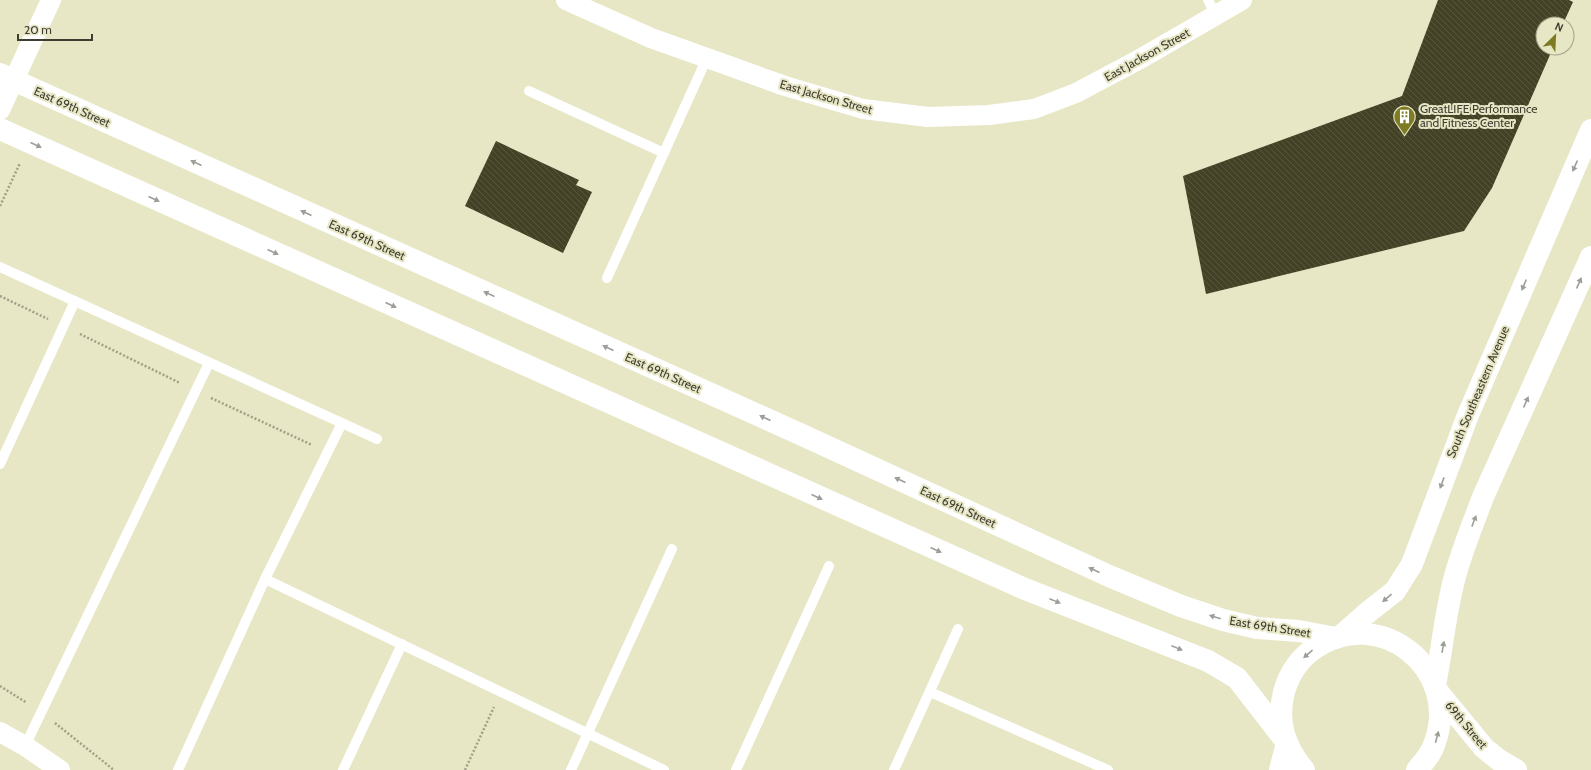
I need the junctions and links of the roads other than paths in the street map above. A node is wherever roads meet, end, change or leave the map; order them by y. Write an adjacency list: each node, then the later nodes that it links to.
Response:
1 (51, 0): 6 (street)
2 (566, 0): 5 (street, East Jackson Street)
3 (1242, 0): 4 (street, East Jackson Street)
4 (1212, 8): 5 (street, East Jackson Street)
5 (707, 58): 11 (lane)
6 (7, 78): 8 (street); 24 (main road, East 69th Street, one-way to 6)
7 (529, 91): 11 (lane)
8 (0, 110)
9 (0, 130): 30 (main road, one-way to 30)
10 (1591, 130): 24 (main road, South Southeastern Avenue, one-way to 24)
11 (664, 153): 14 (lane)
12 (1591, 257): 26 (main road, one-way to 12)
13 (0, 267): 15 (lane)
14 (607, 278)
15 (75, 301): 16 (lane); 19 (lane)
16 (210, 362): 17 (lane); 31 (lane)
17 (342, 423): 18 (lane); 22 (lane)
18 (377, 439)
19 (0, 464)
20 (672, 550): 29 (lane)
21 (829, 566): 37 (lane)
22 (265, 579): 25 (lane); 33 (lane)
23 (958, 629): 27 (lane)
24 (1339, 637): 26 (main road); 30 (main road, one-way to 30)
25 (402, 644): 29 (lane); 34 (lane)
26 (1437, 689): 42 (main road, one-way to 26); 43 (main road, 69th Street)
27 (930, 692): 38 (lane); 39 (lane)
28 (0, 732): 31 (street)
29 (588, 734): 35 (lane); 36 (lane)
30 (1286, 742): 40 (main road); 41 (main road)
31 (25, 746): 32 (street)
32 (60, 770)
33 (178, 770)
34 (343, 770)
35 (571, 770)
36 (664, 770)
37 (736, 770)
38 (894, 770)
39 (1108, 770)
40 (1280, 770)
41 (1304, 770)
42 (1417, 770)
43 (1516, 770)

